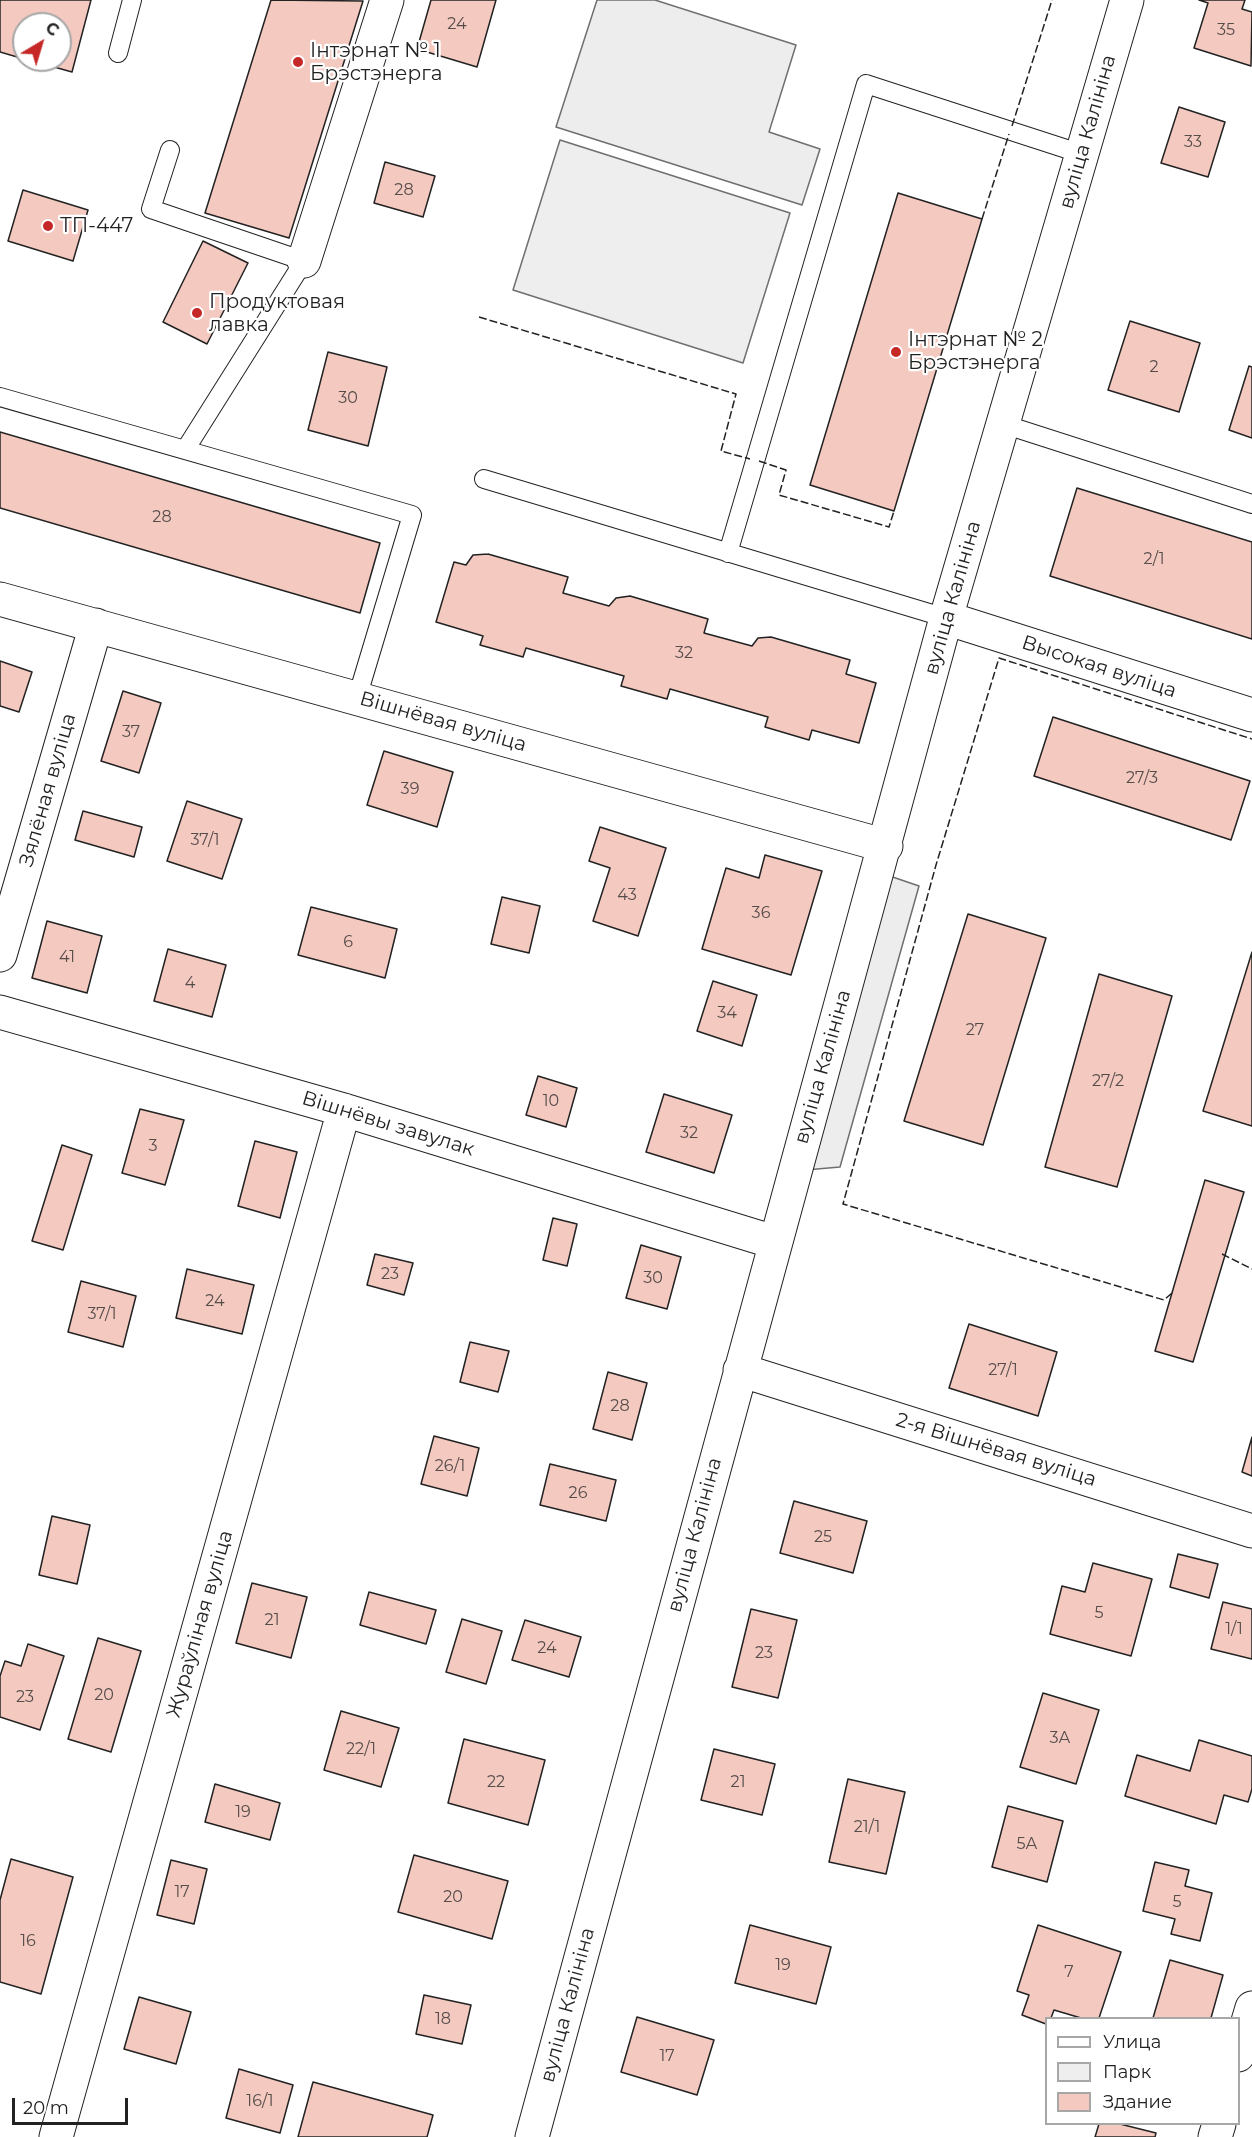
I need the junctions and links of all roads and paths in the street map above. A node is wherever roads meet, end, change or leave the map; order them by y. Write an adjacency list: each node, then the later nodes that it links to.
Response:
1 (132, 0): 4 (lane)
2 (387, 0): 7 (street)
3 (1127, 0): 6 (street, вуліца Калініна)
4 (118, 53)
5 (170, 150): 7 (lane)
6 (1082, 154): 9 (street, вуліца Калініна); 13 (lane)
7 (304, 261): 10 (lane)
8 (0, 397): 10 (lane)
9 (1003, 424): 12 (lane); 15 (street, вуліца Калініна)
10 (185, 450): 17 (lane)
11 (484, 479): 13 (lane)
12 (1252, 504)
13 (728, 553): 15 (lane)
14 (0, 599): 16 (street, Вішнёвая вуліца)
15 (946, 618): 18 (street, Высокая вуліца); 19 (street, вуліца Калініна)
16 (96, 625): 17 (street, Вішнёвая вуліца); 20 (street, Зялёная вуліца)
17 (357, 698): 19 (street, Вішнёвая вуліца)
18 (1252, 715)
19 (886, 846): 23 (street, вуліца Калініна)
20 (0, 955)
21 (0, 1012): 22 (street, Вішнёвы завулак)
22 (344, 1110): 23 (street, Вішнёвы завулак); 28 (street, Жураўліная вуліца)
23 (774, 1242): 24 (street, вуліца Калініна)
24 (740, 1370): 25 (street, 2-я Вішнёвая вуліца); 29 (street, вуліца Калініна)
25 (1252, 1531)
26 (1252, 2008): 27 (street)
27 (1240, 2051)
28 (56, 2137)
29 (532, 2137)

